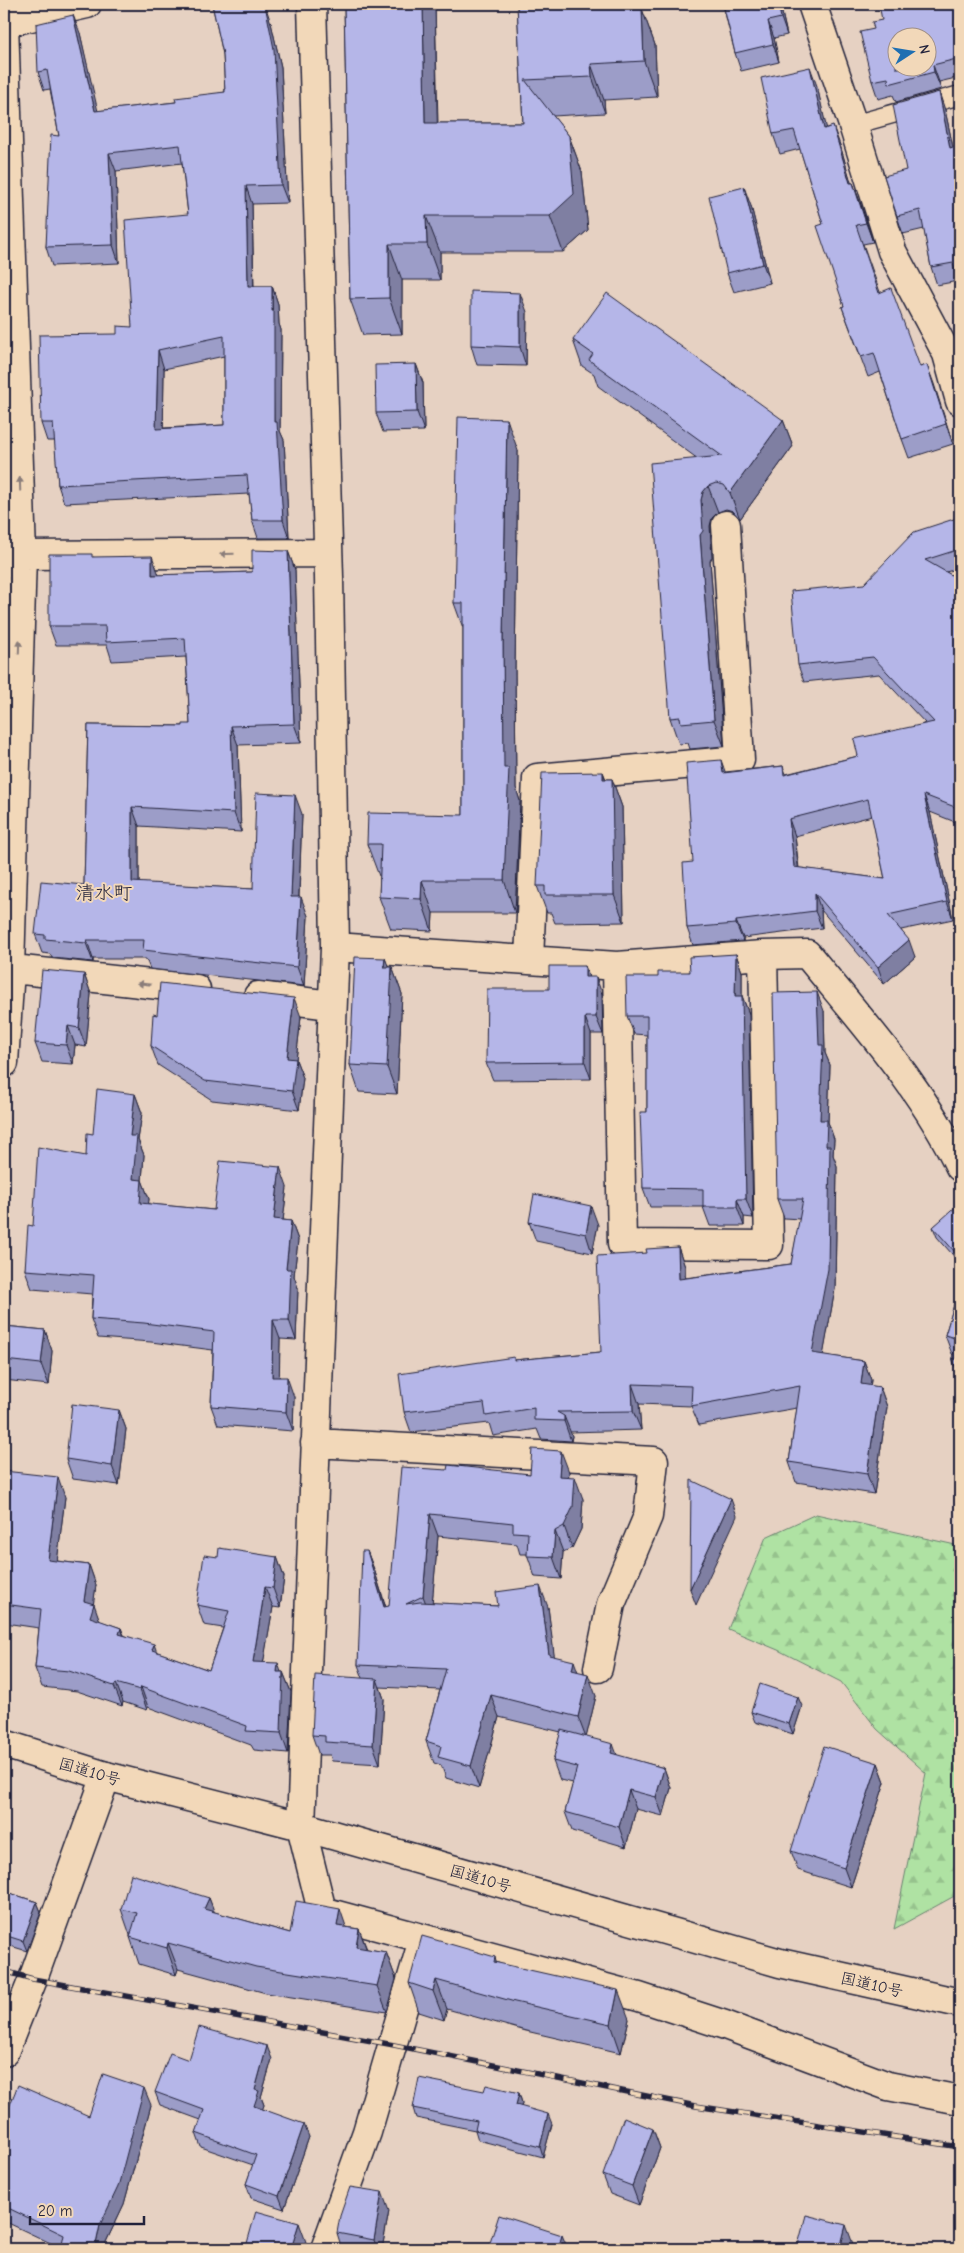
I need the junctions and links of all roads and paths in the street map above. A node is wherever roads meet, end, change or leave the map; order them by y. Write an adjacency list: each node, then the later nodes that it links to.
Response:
1 (87, 4): 4 (main road)
2 (312, 4): 10 (main road)
3 (812, 4): 6 (main road)
4 (4, 23): 11 (main road, one-way to 4)
5 (960, 95): 6 (lane)
6 (853, 125): 7 (main road)
7 (954, 353): 8 (main road)
8 (960, 401)
9 (726, 525): 14 (main road)
10 (328, 553): 11 (main road, one-way to 11); 12 (main road)
11 (13, 559): 16 (main road, one-way to 11)
12 (335, 947): 14 (main road); 17 (main road)
13 (763, 955): 15 (main road); 15 (main road); 19 (main road)
14 (529, 960): 15 (main road)
15 (617, 966)
16 (7, 968): 17 (main road, one-way to 16); 18 (main road)
17 (331, 1005): 20 (main road)
18 (4, 1063)
19 (960, 1167)
20 (315, 1443): 21 (main road); 24 (main road)
21 (598, 1668)
22 (4, 1744): 23 (main road, 国道10号)
23 (106, 1776): 24 (main road, 国道10号); 27 (main road)
24 (301, 1826): 25 (main road); 26 (main road, 国道10号)
25 (422, 1939): 28 (main road); 29 (main road)
26 (960, 2003)
27 (4, 2052)
28 (960, 2100)
29 (325, 2249)

